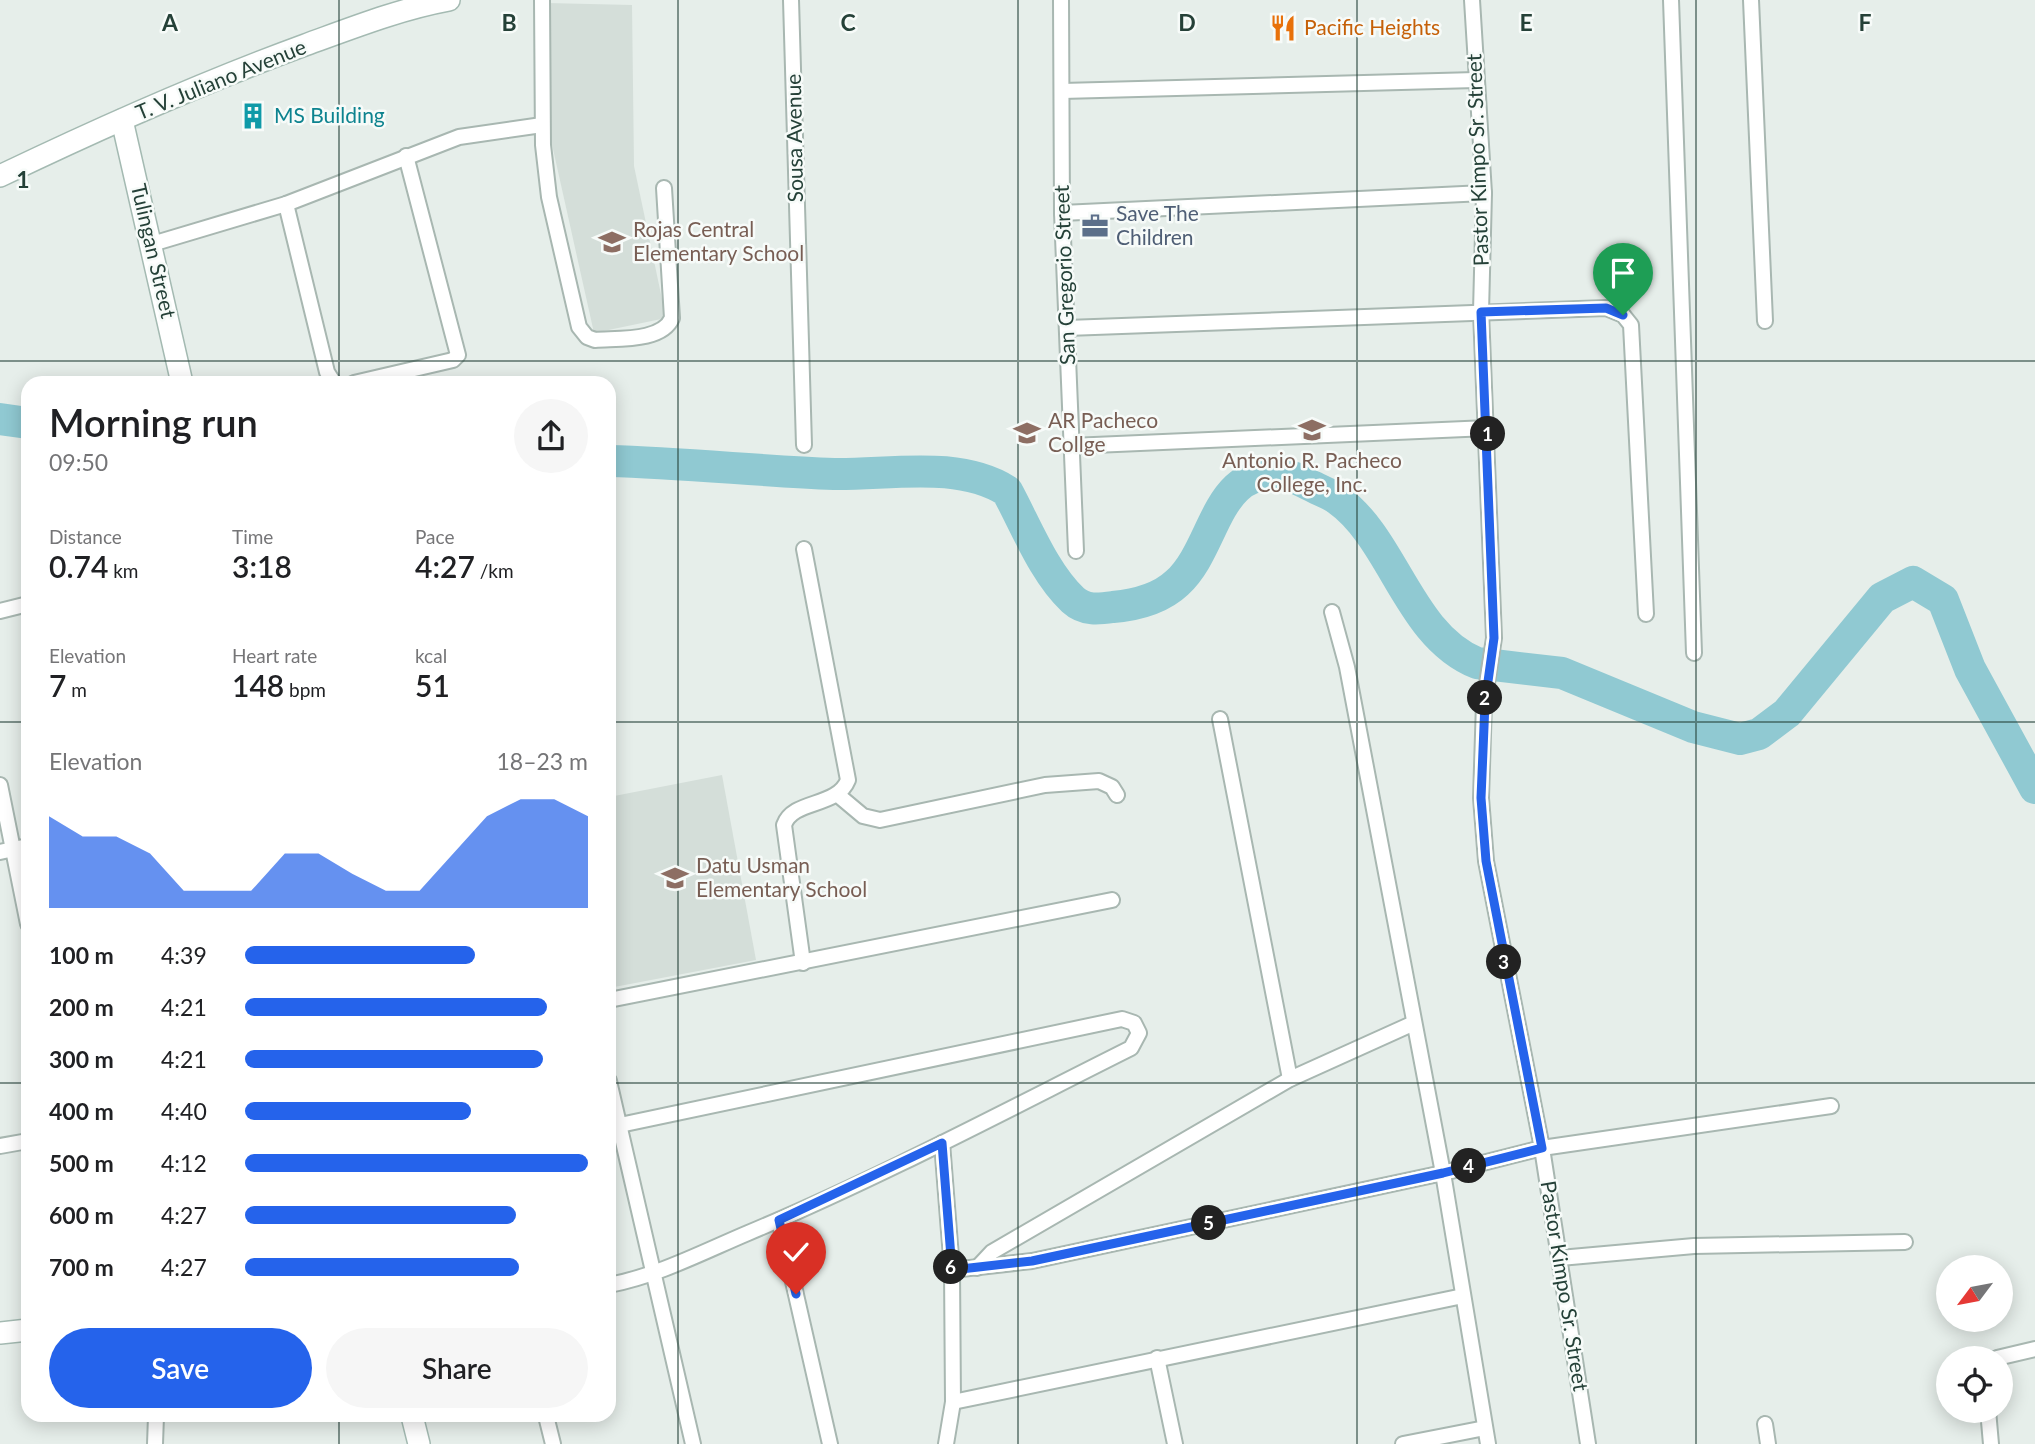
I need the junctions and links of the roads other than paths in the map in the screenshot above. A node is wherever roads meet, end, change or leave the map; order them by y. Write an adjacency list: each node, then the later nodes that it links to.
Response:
1 (449, 0): 10 (main road, T. V. Juliano Avenue)
2 (542, 0): 11 (street)
3 (791, 0): 26 (street, Sousa Avenue)
4 (1061, 0): 9 (street, San Gregorio Street)
5 (1472, 0): 8 (street, Pastor Kimpo Sr. Street)
6 (1671, 0): 34 (street)
7 (1751, 0): 20 (street)
8 (1476, 80): 9 (street); 15 (street, Pastor Kimpo Sr. Street)
9 (1062, 91): 17 (street, San Gregorio Street)
10 (122, 120): 13 (main road, T. V. Juliano Avenue); 18 (main road, Tulingan Street)
11 (542, 125): 12 (street); 14 (street)
12 (406, 156): 16 (street); 24 (street)
13 (0, 176)
14 (664, 188)
15 (1484, 193): 17 (street); 19 (street, Pastor Kimpo Sr. Street)
16 (286, 204): 18 (street); 23 (street)
17 (1062, 213): 21 (street, San Gregorio Street)
18 (152, 244): 22 (main road, Tulingan Street)
19 (1481, 312): 21 (street); 25 (street, Pastor Kimpo Sr. Street); 33 (street)
20 (1765, 321)
21 (1066, 328): 27 (street, San Gregorio Street)
22 (180, 376)
23 (330, 376)
24 (384, 376)
25 (1488, 428): 27 (street); 52 (street, Pastor Kimpo Sr. Street)
26 (804, 445)
27 (1071, 446): 29 (street, San Gregorio Street)
28 (804, 549): 37 (street)
29 (1076, 551)
30 (21, 606): 31 (street)
31 (0, 611)
32 (1332, 612): 44 (street)
33 (1646, 614)
34 (1694, 653)
35 (1220, 719): 45 (street)
36 (0, 785): 39 (street)
37 (838, 795): 38 (street); 42 (street)
38 (1117, 795)
39 (14, 849): 40 (street)
40 (21, 886)
41 (1112, 900): 42 (street)
42 (803, 962): 43 (street)
43 (616, 999)
44 (1414, 1023): 45 (street); 53 (street)
45 (1290, 1079): 57 (street)
46 (1831, 1106): 52 (street)
47 (616, 1109): 48 (street)
48 (620, 1125): 50 (street); 59 (street)
49 (21, 1142): 51 (street)
50 (942, 1143): 54 (street); 58 (street)
51 (0, 1146)
52 (1542, 1148): 53 (street); 56 (street, Pastor Kimpo Sr. Street)
53 (1443, 1173): 57 (street); 61 (street)
54 (779, 1220): 59 (street); 78 (street)
55 (1905, 1242): 56 (street)
56 (1560, 1258): 83 (street, Pastor Kimpo Sr. Street)
57 (977, 1268): 58 (street)
58 (952, 1270): 67 (street)
59 (653, 1272): 60 (street); 77 (street)
60 (616, 1283)
61 (1463, 1296): 66 (street); 73 (street)
62 (21, 1331): 63 (main road)
63 (0, 1333)
64 (2035, 1349): 65 (street)
65 (2013, 1354)
66 (1157, 1358): 67 (street); 80 (street)
67 (953, 1402): 79 (street)
68 (156, 1422): 74 (street)
69 (414, 1422): 75 (main road)
70 (548, 1422): 76 (street)
71 (1989, 1423): 85 (street)
72 (1765, 1424): 84 (street)
73 (1485, 1428): 81 (street); 82 (street)
74 (155, 1444)
75 (419, 1444)
76 (553, 1444)
77 (693, 1444)
78 (830, 1444)
79 (946, 1444)
80 (1175, 1444)
81 (1403, 1444)
82 (1488, 1444)
83 (1588, 1444)
84 (1768, 1444)
85 (1991, 1444)

